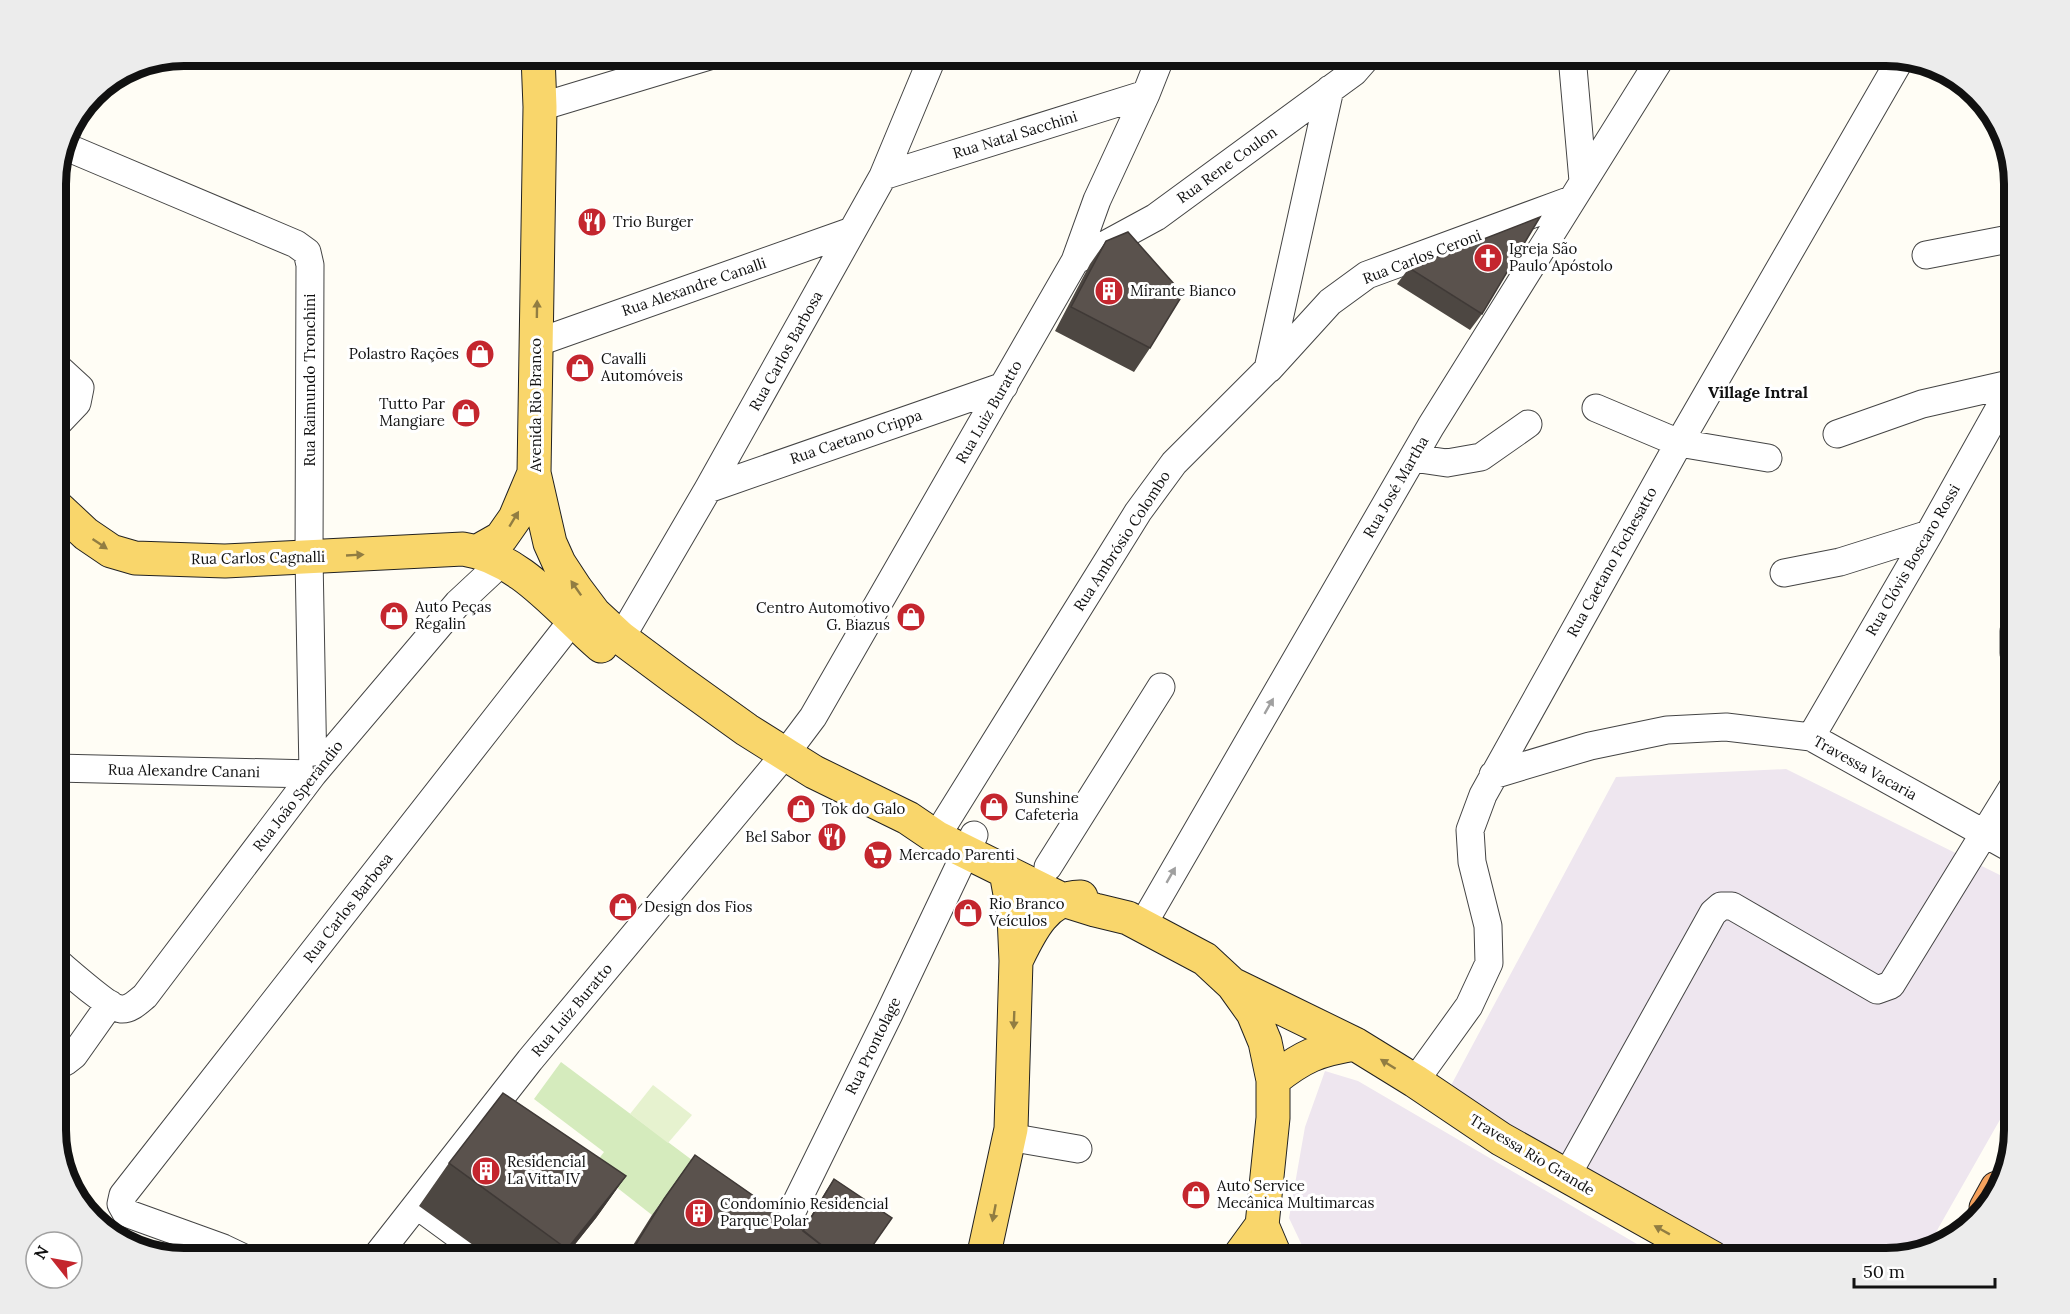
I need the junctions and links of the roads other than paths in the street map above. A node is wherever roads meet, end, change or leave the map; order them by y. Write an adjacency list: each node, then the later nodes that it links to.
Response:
1 (538, 66): 11 (main road, Avenida Rio Branco)
2 (676, 66): 11 (street)
3 (929, 66): 13 (street, Rua Carlos Barbosa)
4 (1157, 66): 10 (street, Rua Luiz Buratto)
5 (1359, 66): 9 (street, Rua Rene Coulon)
6 (1572, 66): 14 (street)
7 (1656, 66): 14 (street, Rua José Martha)
8 (1896, 67): 29 (street, Rua Caetano Fochesatto)
9 (1330, 89): 18 (street, Rua Rene Coulon); 20 (street)
10 (1146, 94): 13 (street, Rua Natal Sacchini); 18 (street, Rua Luiz Buratto)
11 (540, 107): 19 (main road, Avenida Rio Branco, one-way to 11)
12 (72, 149): 37 (street, Rua Raimundo Tronchini)
13 (883, 176): 15 (street, Rua Carlos Barbosa)
14 (1577, 190): 20 (street, Rua Carlos Ceroni); 30 (street, Rua José Martha)
15 (852, 231): 19 (street, Rua Alexandre Canalli); 33 (street, Rua Carlos Barbosa)
16 (2004, 240): 17 (street)
17 (1926, 255)
18 (1075, 261): 23 (street, Rua Luiz Buratto)
19 (536, 343): 32 (main road, Avenida Rio Branco)
20 (1268, 369): 49 (street, Rua Ambrósio Colombo)
21 (66, 375): 26 (street)
22 (2004, 384): 28 (street)
23 (1004, 386): 33 (street, Rua Caetano Crippa); 44 (street, Rua Luiz Buratto)
24 (2004, 400): 35 (street, Rua Clóvis Boscaro Rossi)
25 (1596, 408): 29 (street)
26 (66, 415)
27 (1528, 424): 30 (street)
28 (1837, 434)
29 (1679, 443): 31 (street); 47 (street, Rua Caetano Fochesatto)
30 (1413, 458): 56 (street, Rua José Martha, one-way to 30)
31 (1768, 458)
32 (534, 473): 36 (main road, one-way to 32); 41 (main road, Avenida Rio Branco, one-way to 32)
33 (708, 489): 41 (street, Rua Carlos Barbosa)
34 (66, 515): 37 (main road, Rua Carlos Cagnalli, one-way to 37)
35 (1929, 534): 38 (street); 43 (street, Rua Clóvis Boscaro Rossi)
36 (481, 554): 37 (main road, Rua Carlos Cagnalli, one-way to 36); 39 (street, Rua João Sperândio); 39 (street, Rua João Sperândio); 40 (main road, Avenida Rio Branco)
37 (309, 557): 46 (street, Rua Raimundo Tronchini)
38 (1784, 573)
39 (458, 603): 46 (street, Rua João Sperândio)
40 (572, 621): 44 (main road, Avenida Rio Branco); 71 (street, Rua Carlos Barbosa)
41 (621, 638): 44 (main road, Avenida Rio Branco)
42 (1161, 687): 53 (street)
43 (1811, 737): 47 (street, Travessa Vacaria); 50 (street, Travessa Vacaria)
44 (780, 760): 49 (main road, Avenida Rio Branco); 68 (street, Rua Luiz Buratto)
45 (66, 768): 46 (street, Rua Alexandre Canani)
46 (313, 774): 60 (street, Rua João Sperândio)
47 (1492, 776): 64 (street, Rua Caetano Fochesatto)
48 (2004, 802): 50 (street)
49 (939, 830): 51 (main road, Avenida Rio Branco)
50 (1986, 834): 52 (street, Travessa Vacaria); 67 (street)
51 (970, 844): 53 (main road, Avenida Rio Branco); 54 (main road, Avenida Rio Branco); 70 (street, Rua Prontolage)
52 (2004, 844)
53 (1048, 867): 56 (main road, Avenida Rio Branco)
54 (1006, 872): 55 (main road, Avenida Rio Branco); 57 (main road)
55 (1063, 900): 56 (main road, Avenida Rio Branco); 57 (main road)
56 (1128, 916): 59 (main road, Avenida Rio Branco)
57 (1016, 961): 65 (main road, one-way to 65)
58 (66, 969): 60 (street)
59 (1233, 985): 61 (main road, Travessa Rio Grande); 63 (main road, Avenida Rio Branco)
60 (110, 1004): 62 (street)
61 (1355, 1044): 63 (main road); 64 (main road, Travessa Rio Grande, one-way to 61)
62 (66, 1061)
63 (1273, 1080): 69 (main road, Avenida Rio Branco)
64 (1415, 1081): 67 (main road, Travessa Rio Grande)
65 (1009, 1137): 66 (street); 74 (main road, one-way to 74)
66 (1078, 1149)
67 (1566, 1176): 77 (main road, Travessa Rio Grande, one-way to 67)
68 (418, 1206): 72 (street, Rua Luiz Buratto); 73 (street)
69 (1262, 1225): 75 (main road); 76 (main road)
70 (779, 1238)
71 (223, 1248)
72 (383, 1248)
73 (475, 1248)
74 (985, 1248)
75 (1245, 1248)
76 (1272, 1248)
77 (1695, 1248)

